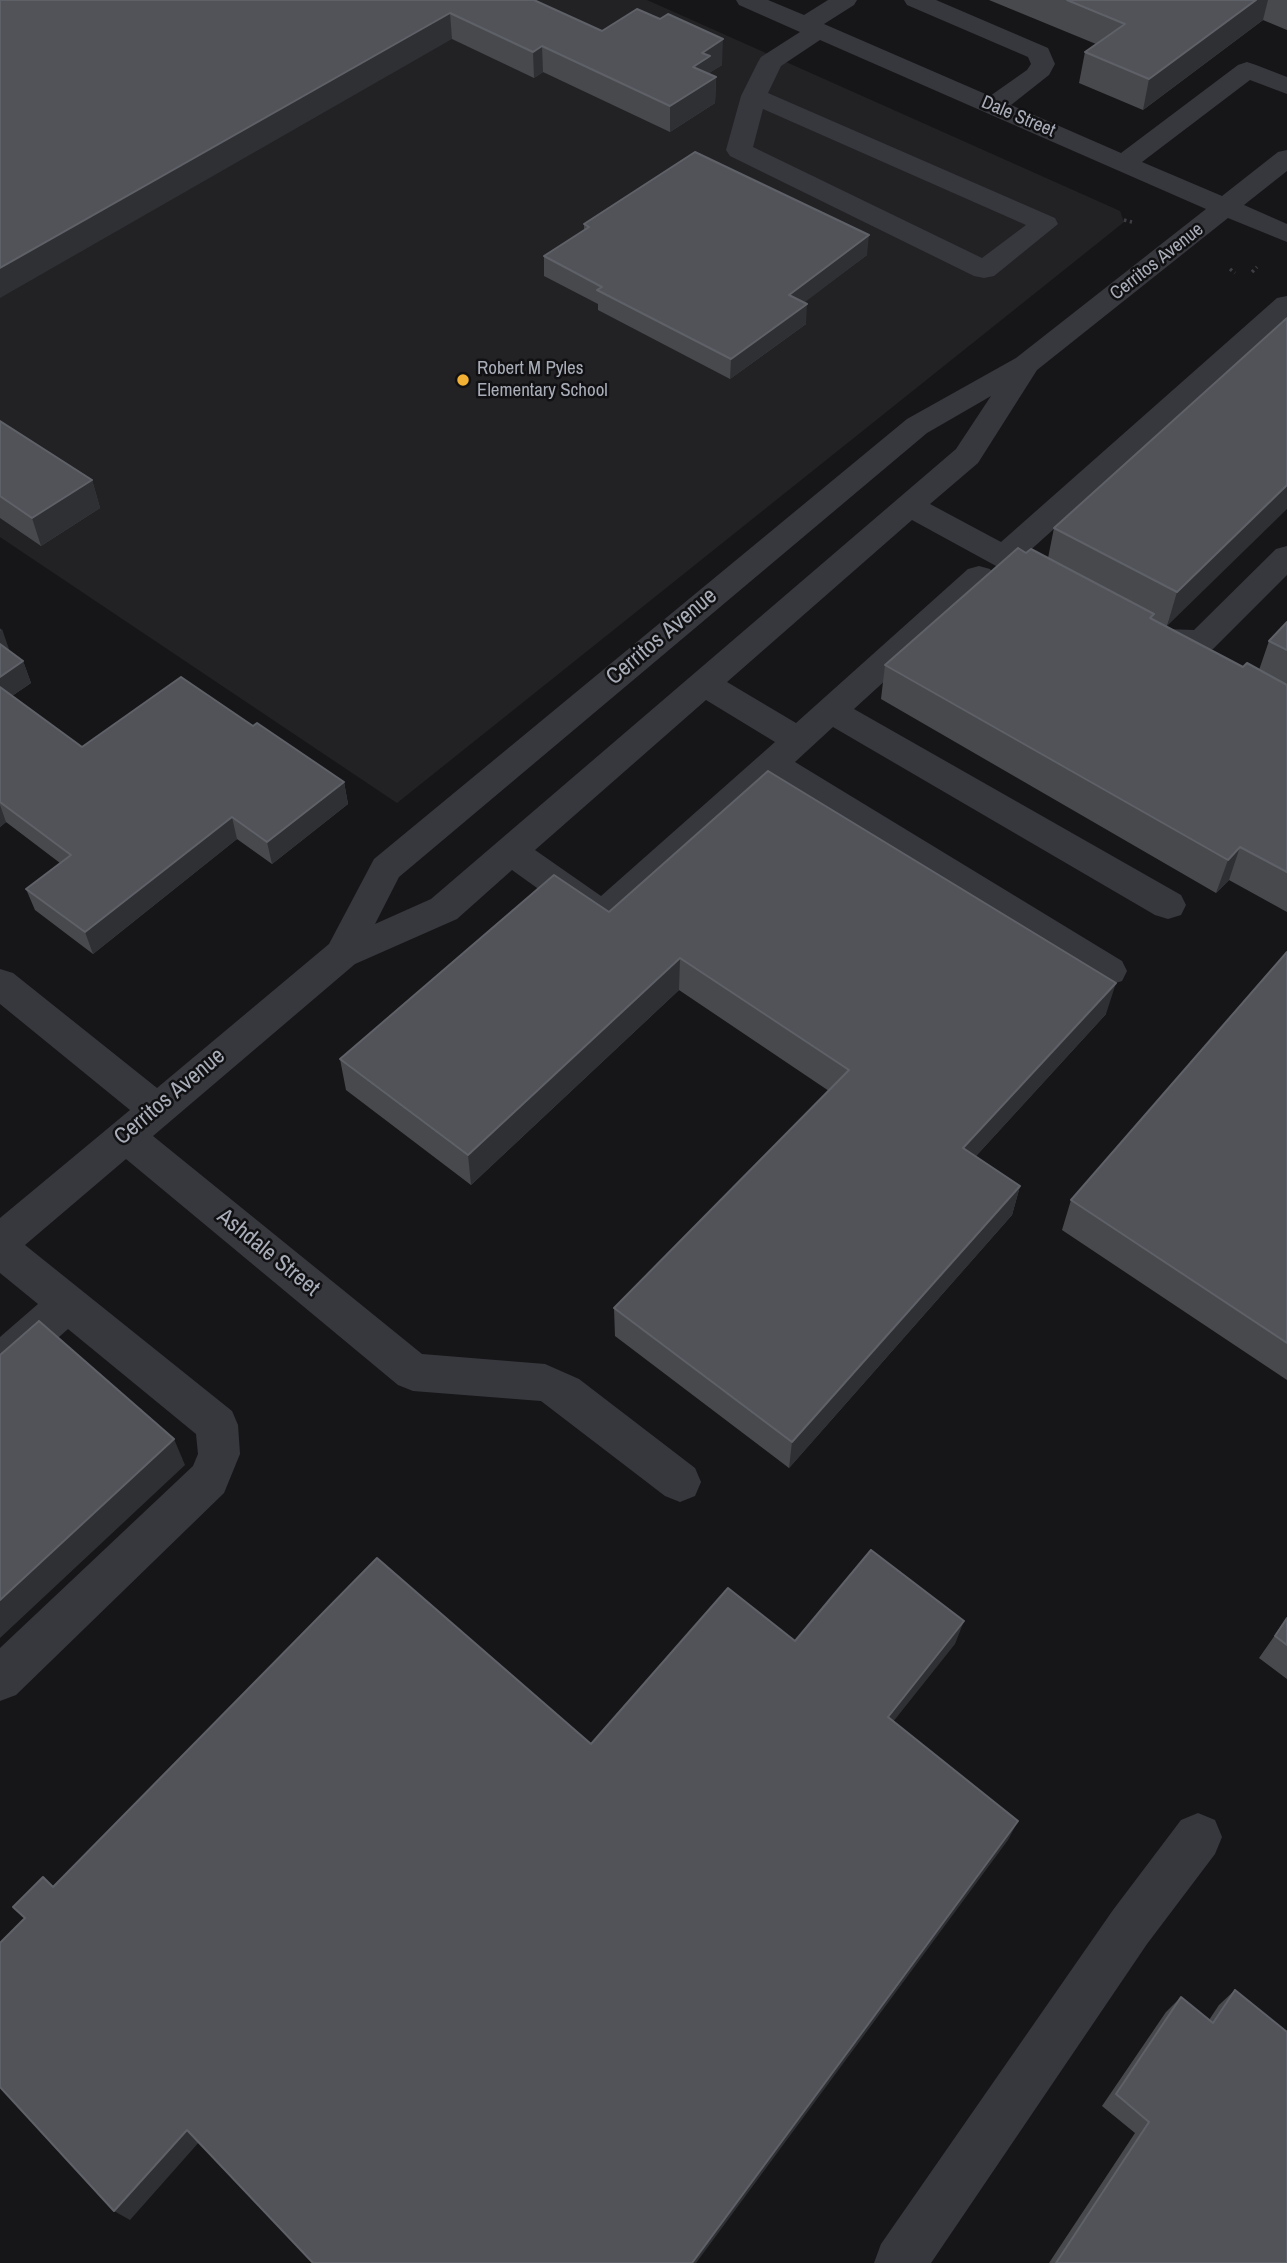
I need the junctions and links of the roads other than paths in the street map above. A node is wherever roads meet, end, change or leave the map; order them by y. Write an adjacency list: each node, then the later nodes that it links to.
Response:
1 (845, 0): 4 (street)
2 (916, 0): 7 (street)
3 (760, 2): 4 (street, Dale Street)
4 (812, 28): 6 (street); 7 (street, Dale Street)
5 (1287, 86): 9 (street)
6 (754, 96): 6 (street)
7 (992, 106): 9 (street, Dale Street)
8 (1287, 158): 10 (street, Cerritos Avenue)
9 (1124, 163): 10 (street, Dale Street)
10 (1226, 208): 11 (street, Dale Street); 13 (street, Cerritos Avenue)
11 (1287, 234)
12 (1287, 304): 16 (street)
13 (1026, 364): 14 (street, Cerritos Avenue); 28 (street, Cerritos Avenue)
14 (909, 506): 16 (street); 22 (street, Cerritos Avenue)
15 (1287, 556): 20 (street)
16 (1004, 557): 18 (street)
17 (979, 577): 23 (street)
18 (1076, 595)
19 (1124, 621): 20 (street)
20 (1160, 640): 21 (street)
21 (1217, 671)
22 (704, 683): 24 (street); 26 (street, Cerritos Avenue)
23 (831, 711): 24 (street); 27 (street)
24 (798, 740): 25 (street)
25 (771, 764): 26 (street); 29 (street)
26 (510, 851): 28 (street, Cerritos Avenue)
27 (1168, 905)
28 (342, 954): 31 (street, Cerritos Avenue)
29 (1109, 971)
30 (0, 983): 31 (street)
31 (156, 1109): 32 (street, Cerritos Avenue)
32 (124, 1135): 33 (street, Cerritos Avenue); 37 (street, Ashdale Street)
33 (0, 1242)
34 (0, 1249): 35 (street)
35 (69, 1303): 36 (street); 38 (street)
36 (0, 1363)
37 (680, 1482)
38 (0, 1679)
39 (1198, 1837): 40 (street)
40 (900, 2263)

